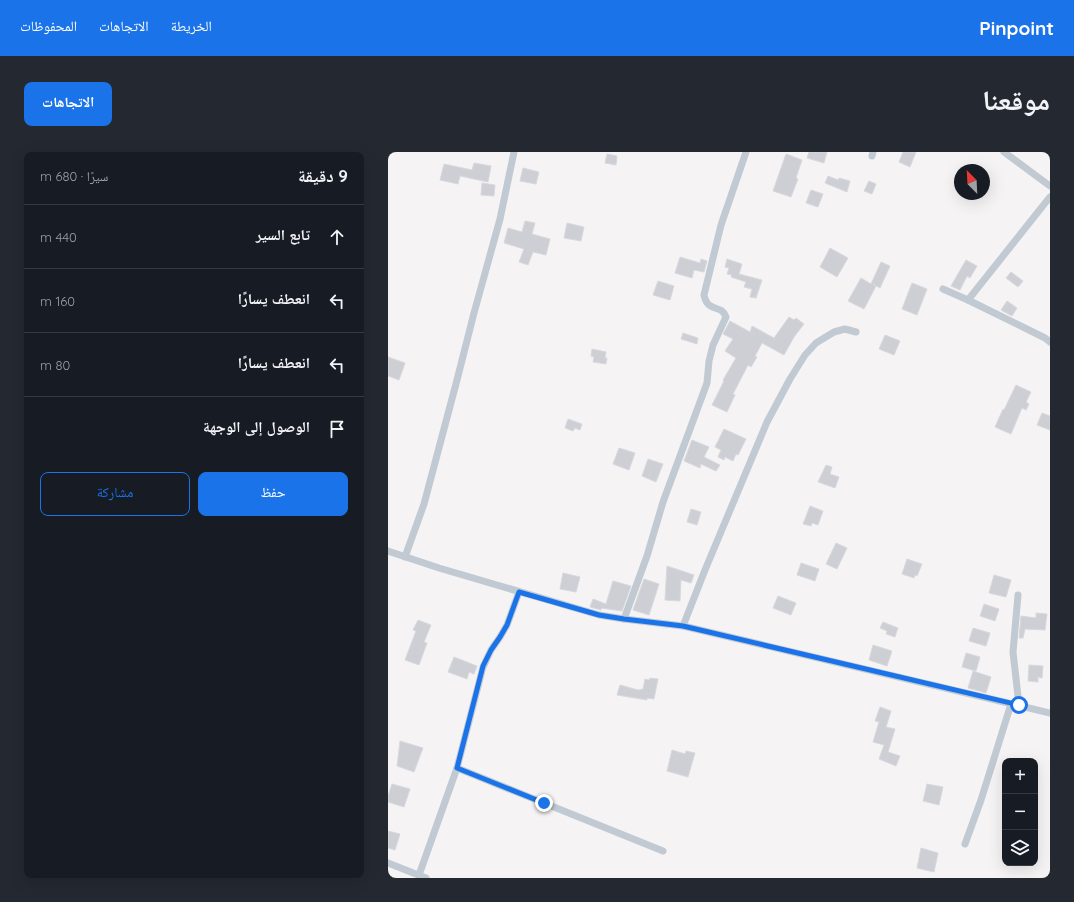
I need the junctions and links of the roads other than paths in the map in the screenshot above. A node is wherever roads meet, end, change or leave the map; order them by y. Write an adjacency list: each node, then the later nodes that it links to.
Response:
1 (514, 152): 11 (street)
2 (746, 152): 14 (street)
3 (1004, 152): 4 (street)
4 (1050, 186)
5 (1050, 197): 7 (street)
6 (943, 289): 7 (street)
7 (968, 300): 9 (street)
8 (856, 332): 15 (street)
9 (1050, 342)
10 (388, 551): 11 (street)
11 (405, 557): 12 (street)
12 (519, 592): 14 (street); 19 (street)
13 (1018, 595): 17 (street)
14 (624, 619): 15 (street)
15 (683, 626): 16 (street)
16 (1011, 704): 17 (street); 20 (street)
17 (1019, 705): 18 (street)
18 (1050, 713)
19 (457, 768): 21 (street); 23 (street)
20 (965, 844)
21 (663, 851)
22 (388, 863): 23 (street)
23 (423, 876)

